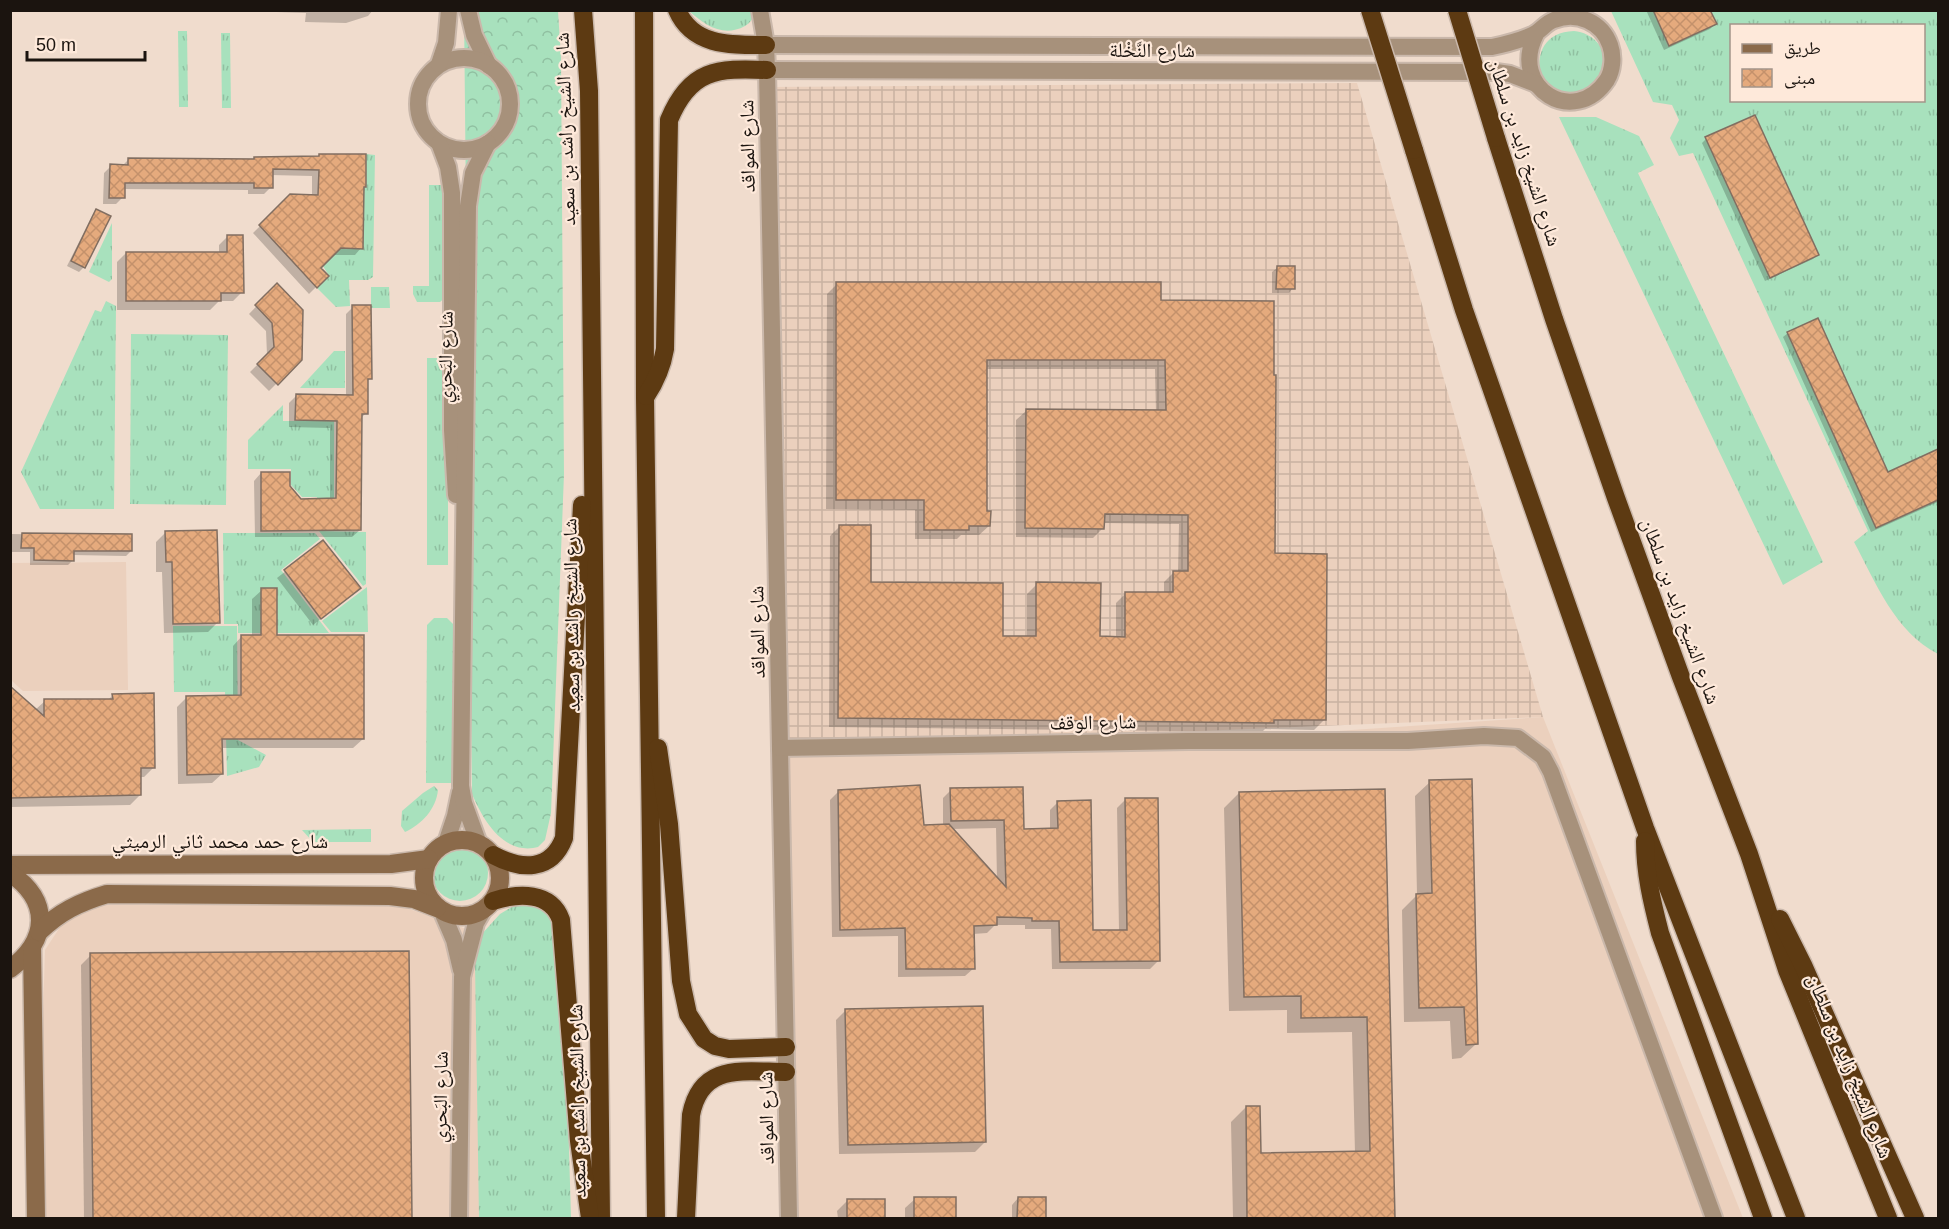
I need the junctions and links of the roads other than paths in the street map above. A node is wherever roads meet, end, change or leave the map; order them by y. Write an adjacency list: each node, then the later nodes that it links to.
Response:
1 (449, 10): 15 (street)
2 (468, 10): 16 (street)
3 (583, 10): 21 (highway, شارع الشيخ راشد بن سعيد)
4 (644, 10): 22 (highway)
5 (677, 10): 14 (highway)
6 (760, 10): 14 (street, شارع المواقد)
7 (770, 10): 14 (street, شارع المواقد)
8 (1370, 10): 27 (highway, bridge)
9 (1457, 10): 30 (highway, شارع الشيخ زايد بن سلطان, bridge)
10 (1599, 10): 13 (street)
11 (1560, 15): 12 (street); 13 (street)
12 (1536, 34): 14 (street, شارع النَّخْلة); 18 (street)
13 (1606, 35): 18 (street)
14 (766, 45): 17 (street, شارع المواقد)
15 (439, 64): 16 (street); 19 (street)
16 (489, 66): 20 (street)
17 (766, 70): 18 (street, شارع النَّخْلة); 22 (highway); 25 (street, شارع المواقد)
18 (1536, 84)
19 (439, 143): 20 (street); 23 (street, شارع البَحرِي)
20 (488, 143): 23 (street, شارع البَحرِي)
21 (591, 347): 29 (highway); 44 (highway, شارع الشيخ راشد بن سعيد)
22 (645, 398): 24 (highway)
23 (463, 577): 26 (street, شارع البَحرِي)
24 (648, 697): 39 (highway); 45 (highway)
25 (780, 748): 39 (street, شارع المواقد); 48 (street, شارع الوقف)
26 (461, 786): 28 (street, شارع البَحرِي); 29 (street, شارع البَحرِي)
27 (1645, 828): 49 (highway); 50 (highway)
28 (446, 843): 29 (main road); 31 (main road)
29 (486, 850): 34 (main road)
30 (1749, 854): 51 (highway, شارع الشيخ زايد بن سلطان); 52 (highway)
31 (429, 858): 32 (main road, شارع حمد محمد ثاني الرميثي); 35 (main road)
32 (10, 865)
33 (10, 873): 36 (main road)
34 (488, 906): 35 (main road); 38 (street, شارع البَحرِي); 43 (highway)
35 (439, 910): 36 (main road); 38 (street, شارع البَحرِي)
36 (36, 940): 37 (main road); 41 (main road)
37 (10, 969)
38 (462, 977): 42 (street, شارع البَحرِي)
39 (786, 1047): 40 (street, شارع المواقد)
40 (786, 1072): 46 (highway); 47 (street, شارع المواقد)
41 (36, 1218)
42 (459, 1218)
43 (590, 1218)
44 (601, 1218)
45 (656, 1218)
46 (686, 1218)
47 (789, 1218)
48 (1714, 1218)
49 (1763, 1218)
50 (1796, 1218)
51 (1888, 1218)
52 (1915, 1218)

